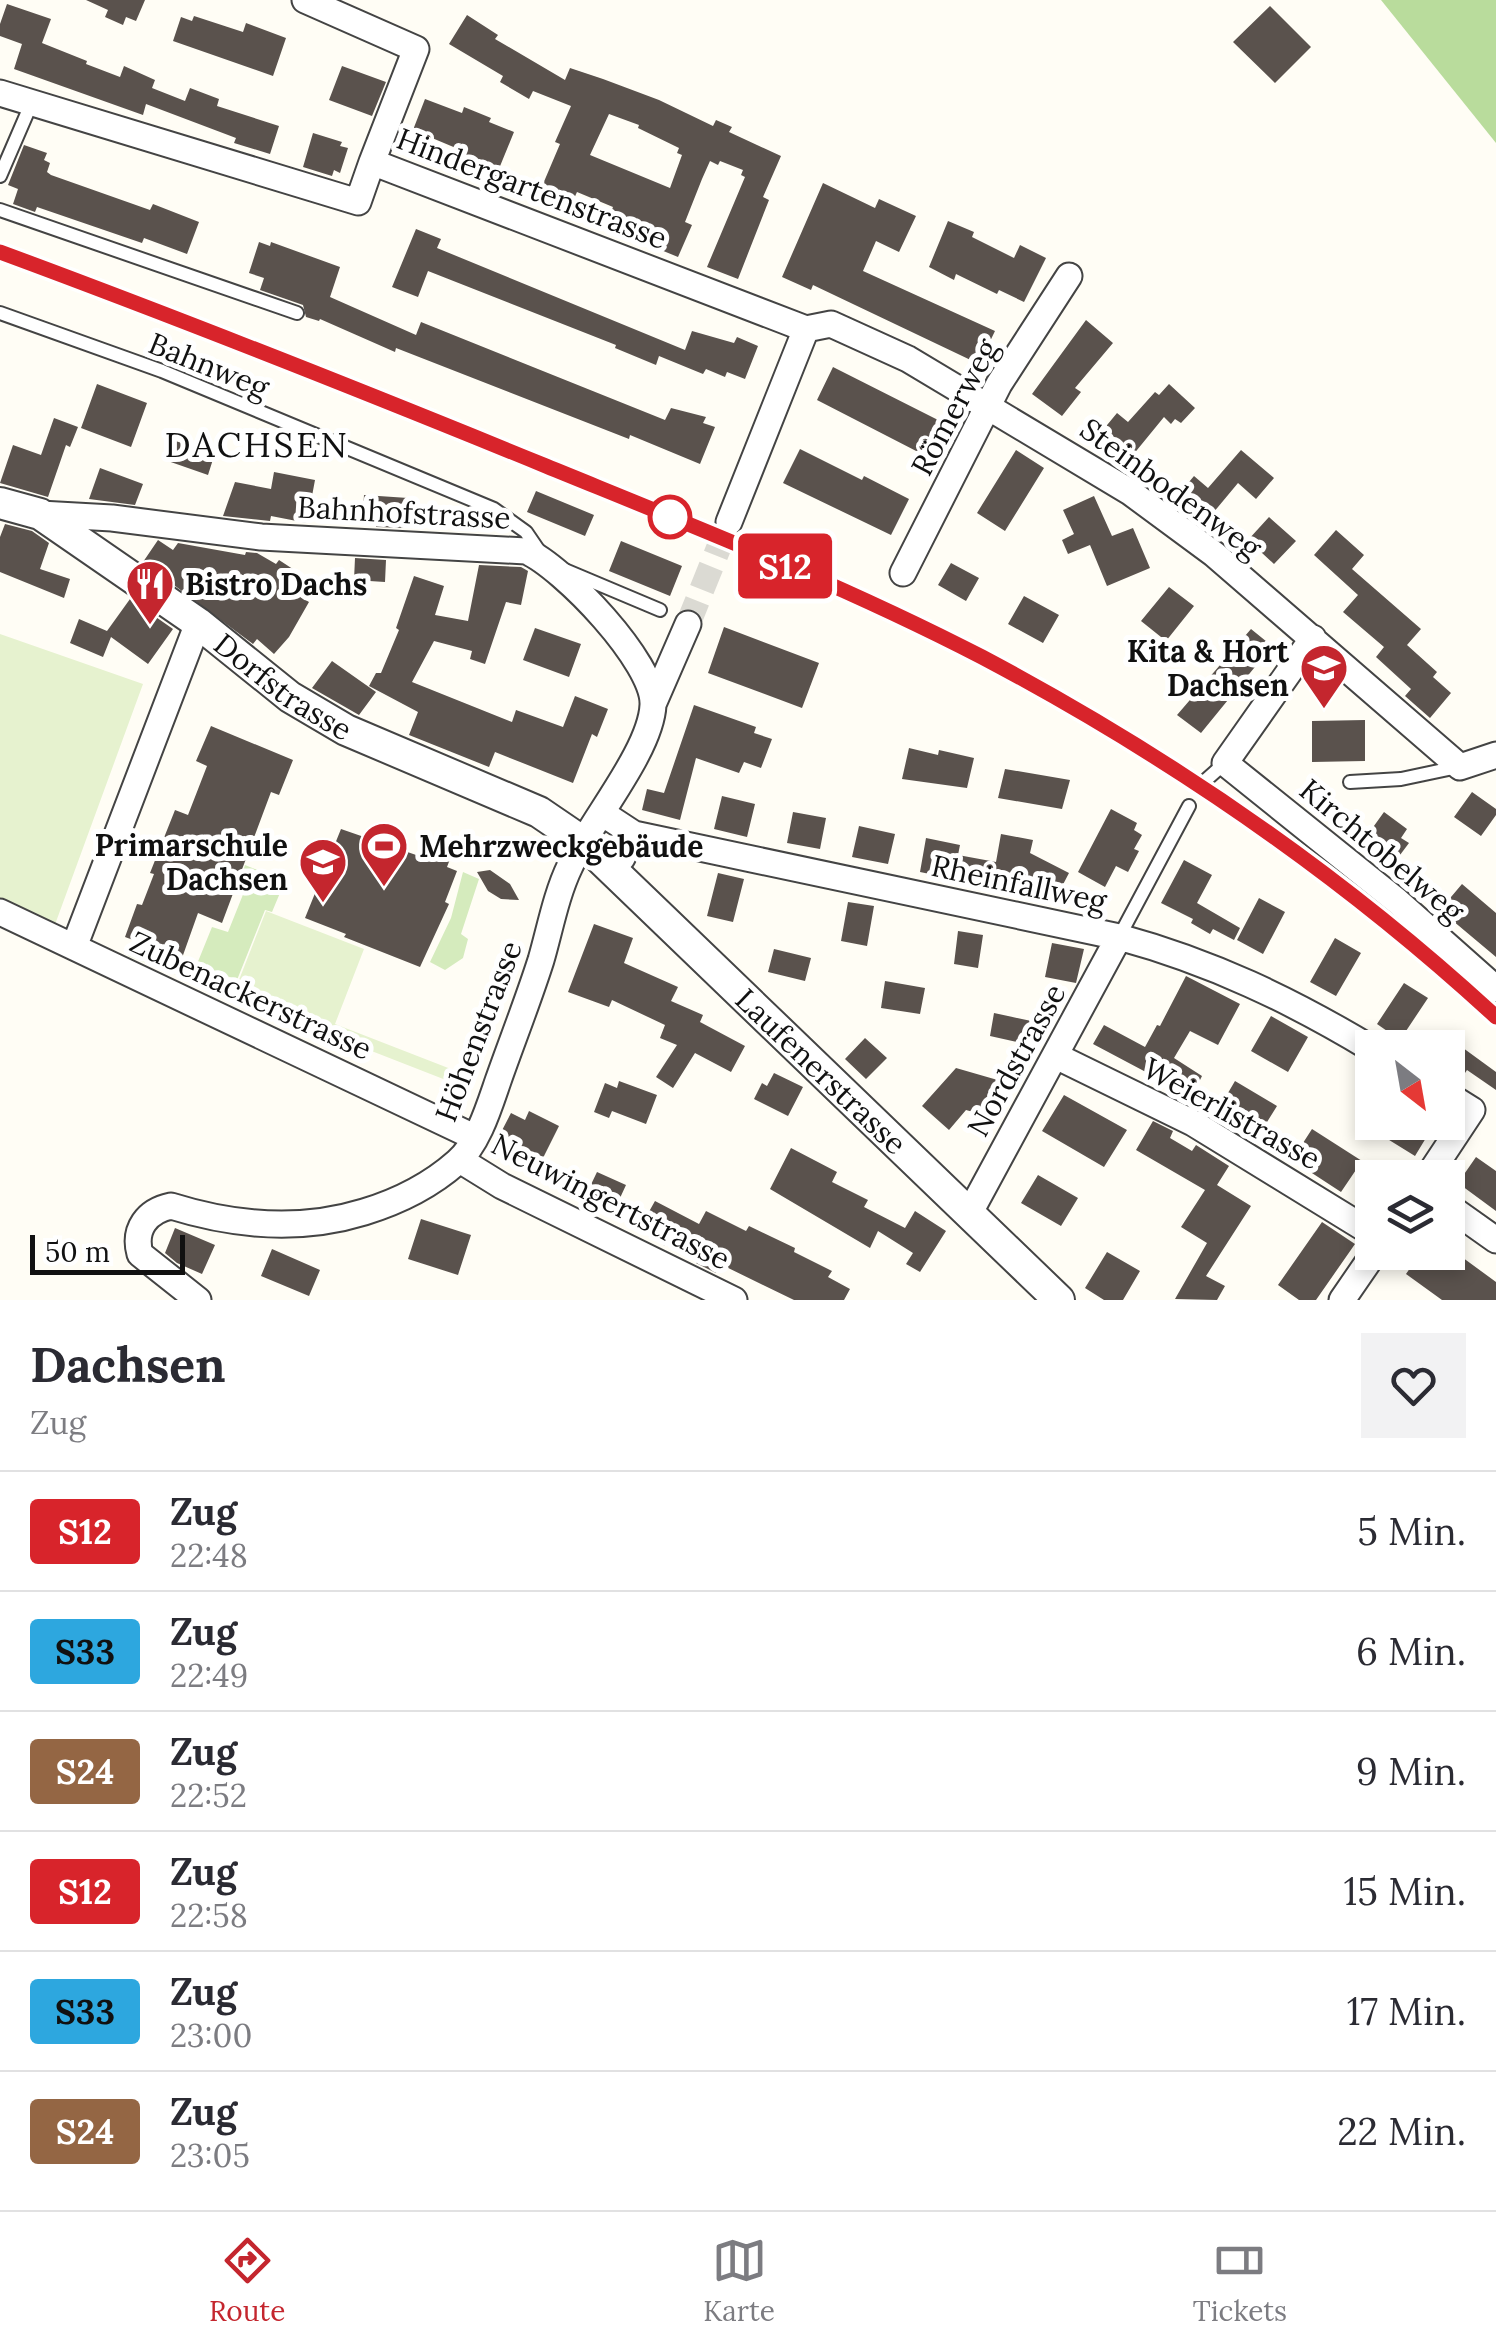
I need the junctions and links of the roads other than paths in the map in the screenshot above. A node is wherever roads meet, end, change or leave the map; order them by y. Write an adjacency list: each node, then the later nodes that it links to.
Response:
1 (305, 0): 4 (street)
2 (0, 92): 3 (street, Hindergartenstrasse)
3 (32, 102): 4 (street, Hindergartenstrasse); 5 (lane)
4 (372, 162): 10 (street, Hindergartenstrasse)
5 (0, 176)
6 (0, 210): 9 (lane)
7 (1069, 276): 11 (street, Römerweg)
8 (0, 313): 15 (lane, Bahnweg)
9 (297, 313)
10 (806, 329): 11 (street, Steinbodenweg); 14 (street)
11 (989, 406): 16 (street, Römerweg); 22 (street, Steinbodenweg)
12 (0, 504): 13 (street, Dorfstrasse)
13 (40, 514): 15 (street, Bahnhofstrasse); 20 (street, Dorfstrasse)
14 (729, 522)
15 (546, 562): 17 (lane); 19 (street, Bahnhofstrasse)
16 (903, 573)
17 (617, 590): 18 (lane); 19 (lane)
18 (660, 610)
19 (605, 618): 23 (street, Bahnhofstrasse)
20 (198, 623): 30 (street, Dorfstrasse); 34 (street)
21 (688, 624): 23 (street)
22 (1313, 638): 25 (street, Steinbodenweg); 35 (street, Kirchtobelweg)
23 (654, 702): 28 (street)
24 (1496, 755): 25 (street)
25 (1460, 766): 26 (lane)
26 (1350, 782)
27 (1189, 806): 33 (lane)
28 (602, 813): 29 (street, Rheinfallweg); 30 (street)
29 (634, 834): 31 (street); 33 (street, Rheinfallweg)
30 (583, 842): 31 (street, Laufenerstrasse); 38 (street, Höhenstrasse)
31 (612, 868): 40 (street, Laufenerstrasse)
32 (0, 912): 34 (street, Zubenackerstrasse)
33 (1119, 937): 36 (street, Rheinfallweg); 37 (street, Nordstrasse)
34 (74, 947): 38 (street, Zubenackerstrasse)
35 (1496, 989)
36 (1355, 1040)
37 (1056, 1056): 40 (street, Nordstrasse); 42 (street, Weierlistrasse)
38 (474, 1137): 39 (street, Höhenstrasse)
39 (460, 1160): 45 (street, Höhenstrasse); 46 (street, Neuwingertstrasse)
40 (969, 1214): 47 (street, Laufenerstrasse)
41 (1465, 1218): 43 (street)
42 (1355, 1222)
43 (1496, 1240)
44 (1363, 1270): 48 (street)
45 (198, 1300)
46 (734, 1300)
47 (1059, 1300)
48 (1342, 1300)

